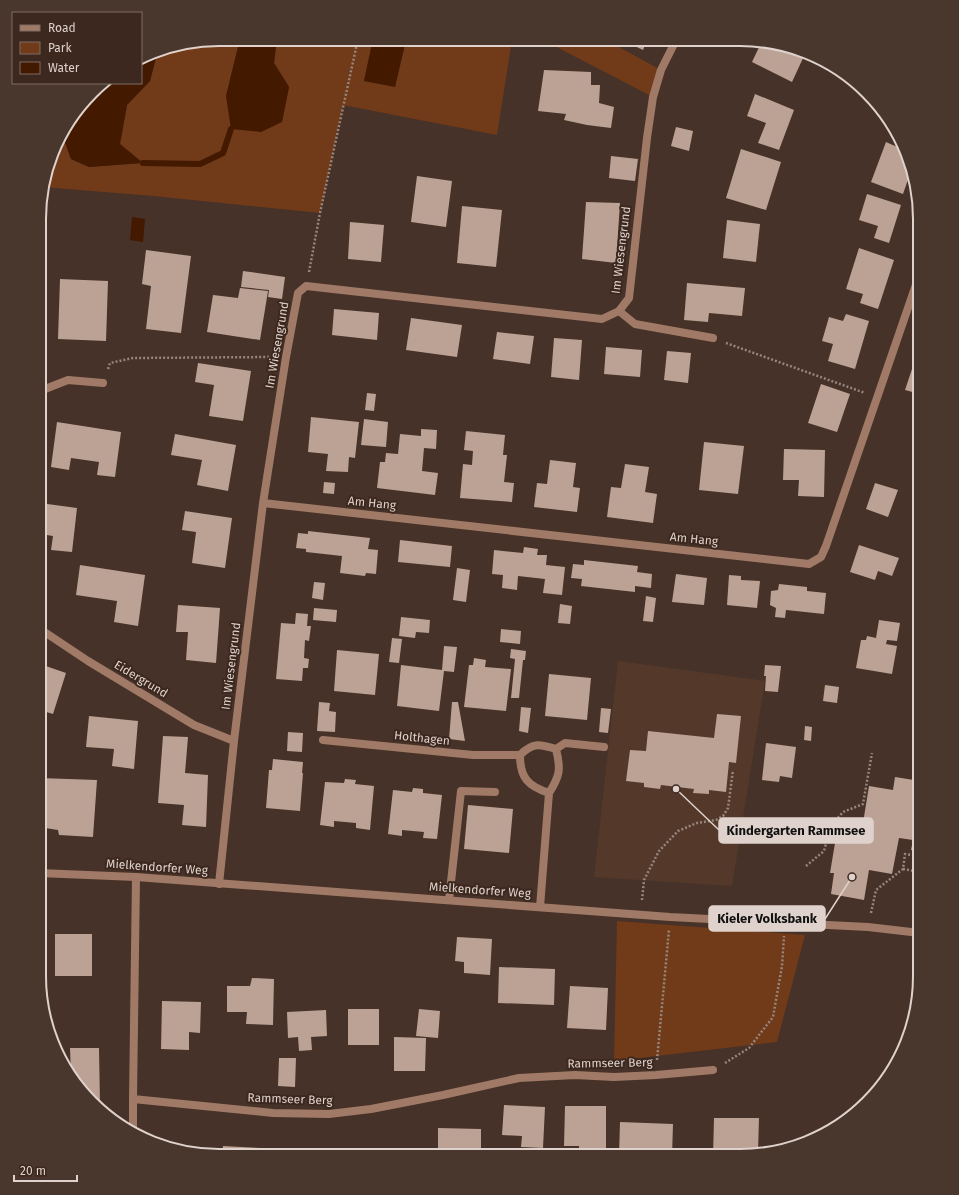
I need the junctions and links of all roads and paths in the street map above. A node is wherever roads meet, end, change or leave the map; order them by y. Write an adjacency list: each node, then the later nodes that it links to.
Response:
1 (356, 46): 3 (path)
2 (673, 46): 5 (street, Im Wiesengrund)
3 (306, 286): 5 (street, Im Wiesengrund); 7 (street, Im Wiesengrund)
4 (913, 293): 10 (street, Am Hang)
5 (619, 311): 6 (street)
6 (713, 338): 10 (path)
7 (286, 357): 8 (path); 11 (street, Im Wiesengrund)
8 (102, 383): 9 (street)
9 (46, 389)
10 (877, 397): 11 (street, Am Hang)
11 (263, 503): 14 (street, Im Wiesengrund)
12 (46, 633): 14 (street, Eidergrund)
13 (323, 740): 18 (street, Holthagen)
14 (234, 741): 28 (street, Im Wiesengrund)
15 (604, 747): 16 (street)
16 (556, 749): 18 (street); 21 (street)
17 (872, 753): 23 (path)
18 (520, 755): 21 (street)
19 (733, 770): 31 (path)
20 (495, 792): 29 (street)
21 (549, 793): 30 (street)
22 (913, 855): 24 (path)
23 (806, 866)
24 (902, 869): 25 (path); 34 (path)
25 (913, 871)
26 (46, 873): 27 (street, Mielkendorfer Weg)
27 (136, 877): 28 (street, Mielkendorfer Weg); 38 (street)
28 (219, 884): 29 (street, Mielkendorfer Weg)
29 (449, 900): 30 (street, Mielkendorfer Weg)
30 (540, 907): 31 (street, Mielkendorfer Weg)
31 (641, 914): 32 (street, Mielkendorfer Weg)
32 (670, 917): 33 (street, Mielkendorfer Weg); 37 (path)
33 (785, 924): 34 (street, Mielkendorfer Weg); 36 (path)
34 (868, 927): 35 (street, Mielkendorfer Weg)
35 (913, 932)
36 (713, 1070): 37 (street, Rammseer Berg)
37 (656, 1075): 38 (street, Rammseer Berg)
38 (133, 1099): 39 (street)
39 (133, 1126)

